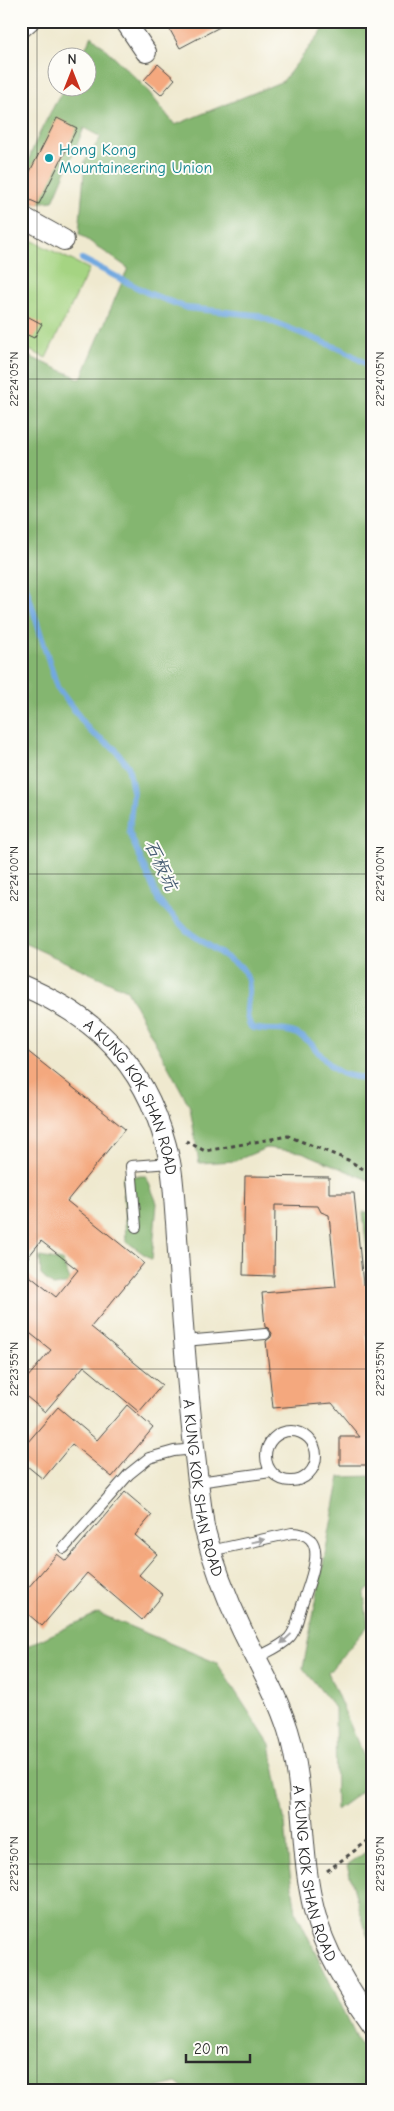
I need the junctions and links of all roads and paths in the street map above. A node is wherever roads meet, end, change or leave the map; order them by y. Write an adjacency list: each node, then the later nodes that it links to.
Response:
1 (29, 21): 3 (street)
2 (125, 21): 4 (street)
3 (21, 28)
4 (146, 52)
5 (21, 216): 6 (street)
6 (64, 240)
7 (21, 985): 8 (street, A KUNG KOK SHAN ROAD)
8 (161, 1128): 9 (street, A KUNG KOK SHAN ROAD); 10 (path)
9 (170, 1163): 11 (lane); 13 (street, A KUNG KOK SHAN ROAD)
10 (373, 1175)
11 (136, 1227)
12 (265, 1334): 13 (lane)
13 (184, 1341): 14 (street, A KUNG KOK SHAN ROAD)
14 (195, 1448): 16 (street, A KUNG KOK SHAN ROAD); 17 (lane)
15 (271, 1472): 15 (lane); 16 (lane)
16 (198, 1482): 18 (street, A KUNG KOK SHAN ROAD)
17 (64, 1548)
18 (210, 1551): 19 (street, A KUNG KOK SHAN ROAD); 19 (lane, one-way to 19)
19 (256, 1658): 21 (street, A KUNG KOK SHAN ROAD)
20 (373, 1837): 21 (path)
21 (309, 1884): 22 (street, A KUNG KOK SHAN ROAD)
22 (373, 2024)

